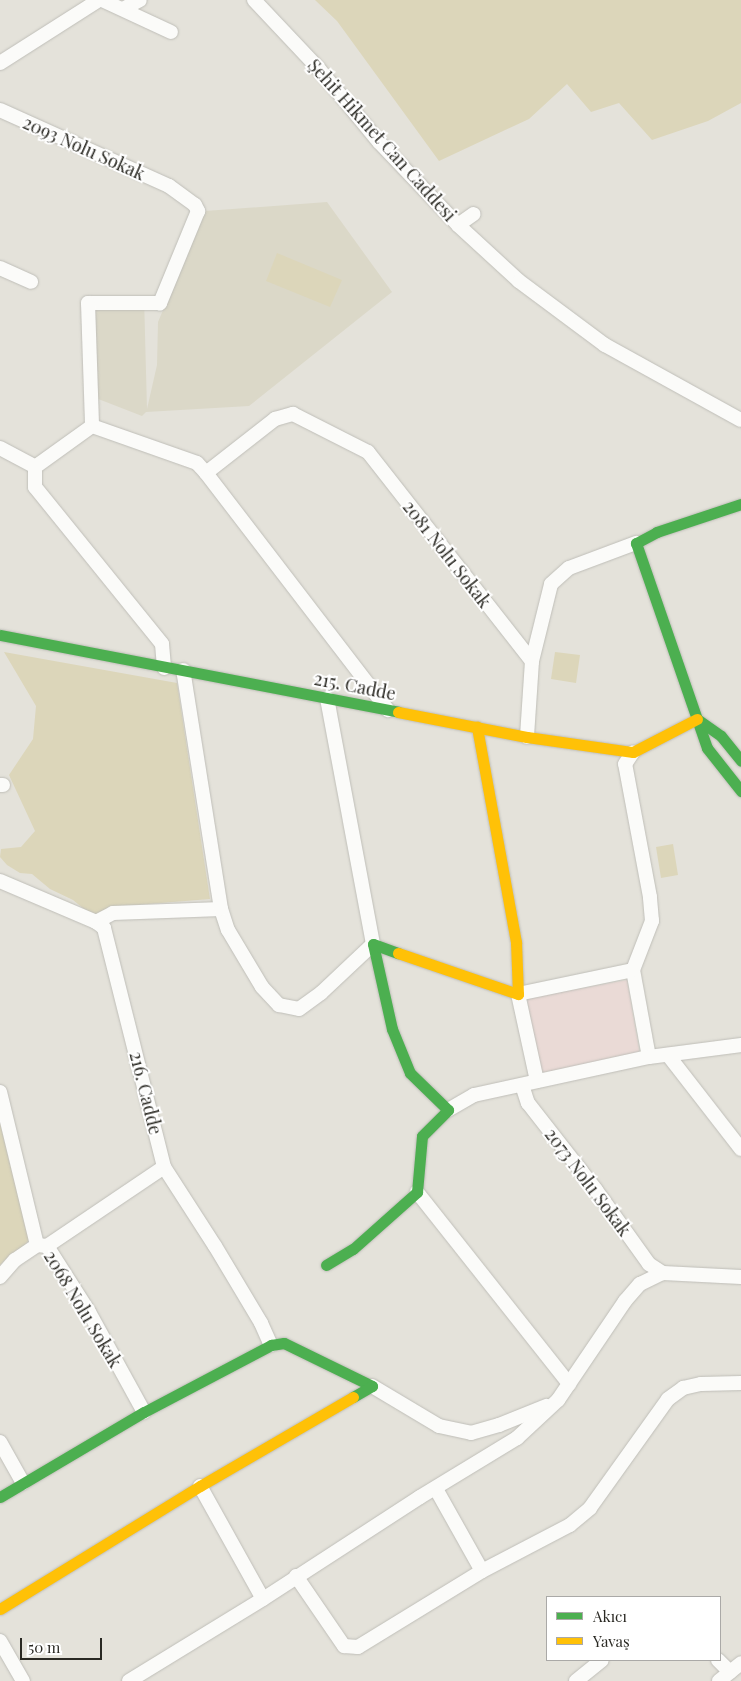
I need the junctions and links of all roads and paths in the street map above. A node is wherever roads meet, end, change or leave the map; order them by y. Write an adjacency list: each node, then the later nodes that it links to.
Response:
1 (101, 0): 4 (street); 6 (street)
2 (140, 0): 4 (street)
3 (254, 0): 9 (street, Şehit Hikmet Can Caddesi)
4 (123, 9): 5 (street)
5 (171, 32)
6 (0, 63)
7 (0, 110): 13 (street, 2093 Nolu Sokak)
8 (474, 214): 9 (street)
9 (458, 225): 12 (street, Şehit Hikmet Can Caddesi)
10 (0, 268): 11 (street)
11 (31, 282)
12 (741, 420)
13 (92, 426): 15 (street); 16 (street)
14 (0, 448): 15 (street)
15 (35, 467): 21 (street)
16 (206, 473): 20 (street, 2081 Nolu Sokak); 24 (street)
17 (741, 504): 18 (street)
18 (636, 543): 20 (street); 25 (street)
19 (0, 636): 21 (street, 215. Cadde)
20 (532, 661): 27 (street)
21 (164, 668): 22 (street, 215. Cadde)
22 (183, 670): 23 (street, 215. Cadde); 32 (street)
23 (328, 698): 24 (street, 215. Cadde); 34 (street)
24 (388, 710): 26 (street, 215. Cadde)
25 (697, 719): 28 (street); 29 (street); 30 (street)
26 (477, 727): 27 (street, 215. Cadde); 36 (street)
27 (526, 736): 28 (street, 215. Cadde)
28 (633, 752): 35 (street)
29 (741, 761)
30 (741, 791)
31 (0, 881): 33 (street)
32 (221, 909): 33 (street); 34 (street)
33 (96, 922): 45 (street, 216. Cadde)
34 (373, 944): 36 (street); 43 (street)
35 (633, 970): 36 (street); 39 (street)
36 (518, 994): 40 (street)
37 (741, 1045): 38 (street)
38 (668, 1055): 39 (street); 44 (street)
39 (648, 1057): 40 (street)
40 (537, 1082): 41 (street)
41 (522, 1085): 43 (street); 49 (street, 2073 Nolu Sokak)
42 (0, 1092): 47 (street, 2068 Nolu Sokak)
43 (448, 1110): 46 (street)
44 (741, 1149)
45 (164, 1167): 47 (street); 52 (street, 216. Cadde)
46 (418, 1192): 48 (street); 54 (street)
47 (42, 1245): 50 (street); 57 (street, 2068 Nolu Sokak)
48 (326, 1266)
49 (663, 1273): 51 (street); 54 (street)
50 (0, 1276)
51 (741, 1277)
52 (271, 1345): 55 (street); 57 (street)
53 (741, 1383): 63 (street)
54 (569, 1384): 56 (street)
55 (372, 1386): 56 (street); 60 (street)
56 (558, 1400): 61 (street)
57 (144, 1412): 59 (street)
58 (0, 1442): 59 (street)
59 (23, 1483): 62 (street)
60 (200, 1486): 65 (street); 66 (street)
61 (436, 1489): 63 (street); 64 (street)
62 (0, 1497)
63 (482, 1571): 64 (street)
64 (296, 1576): 65 (street)
65 (263, 1599): 73 (street)
66 (0, 1609)
67 (0, 1641): 72 (street)
68 (601, 1661): 74 (street)
69 (718, 1661): 71 (street)
70 (741, 1663): 71 (street)
71 (724, 1677)
72 (23, 1681)
73 (129, 1681)
74 (576, 1681)

